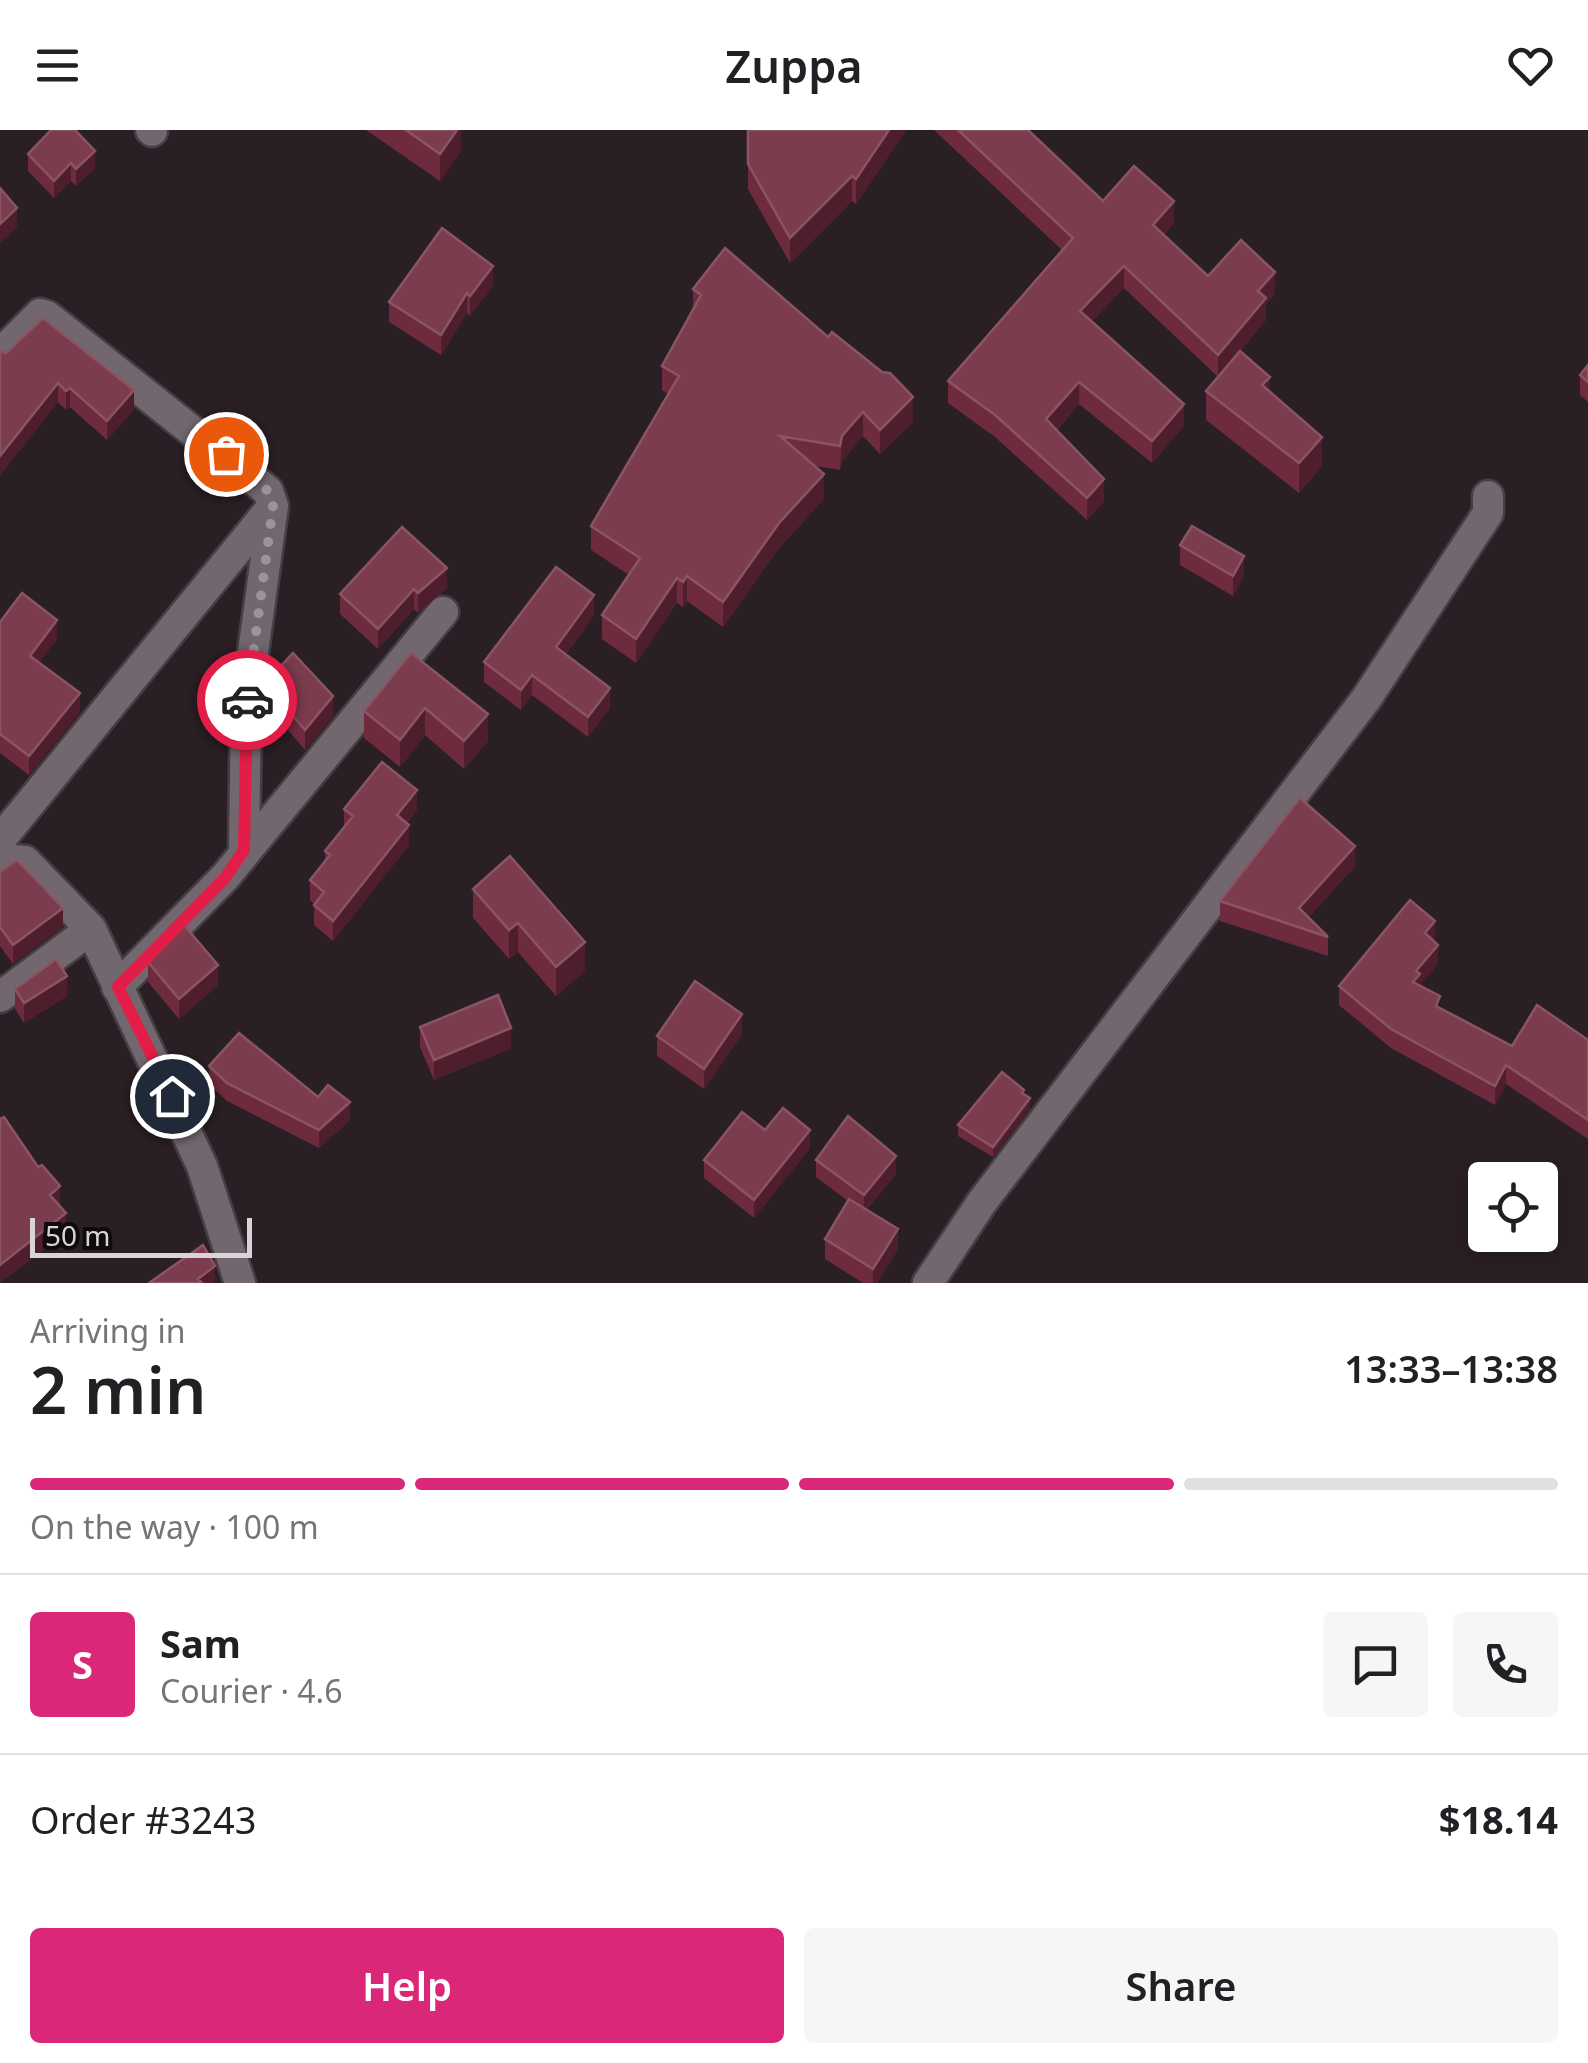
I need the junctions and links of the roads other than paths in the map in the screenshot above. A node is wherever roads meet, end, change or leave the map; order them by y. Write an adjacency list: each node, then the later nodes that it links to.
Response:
1 (0, 354): 3 (street)
2 (1488, 496): 12 (street)
3 (273, 506): 5 (street); 6 (street)
4 (443, 612): 6 (street)
5 (0, 840)
6 (244, 850): 9 (street)
7 (0, 859): 8 (street)
8 (91, 929): 9 (street); 10 (street)
9 (118, 987): 11 (street)
10 (0, 997)
11 (240, 1283)
12 (928, 1283)

